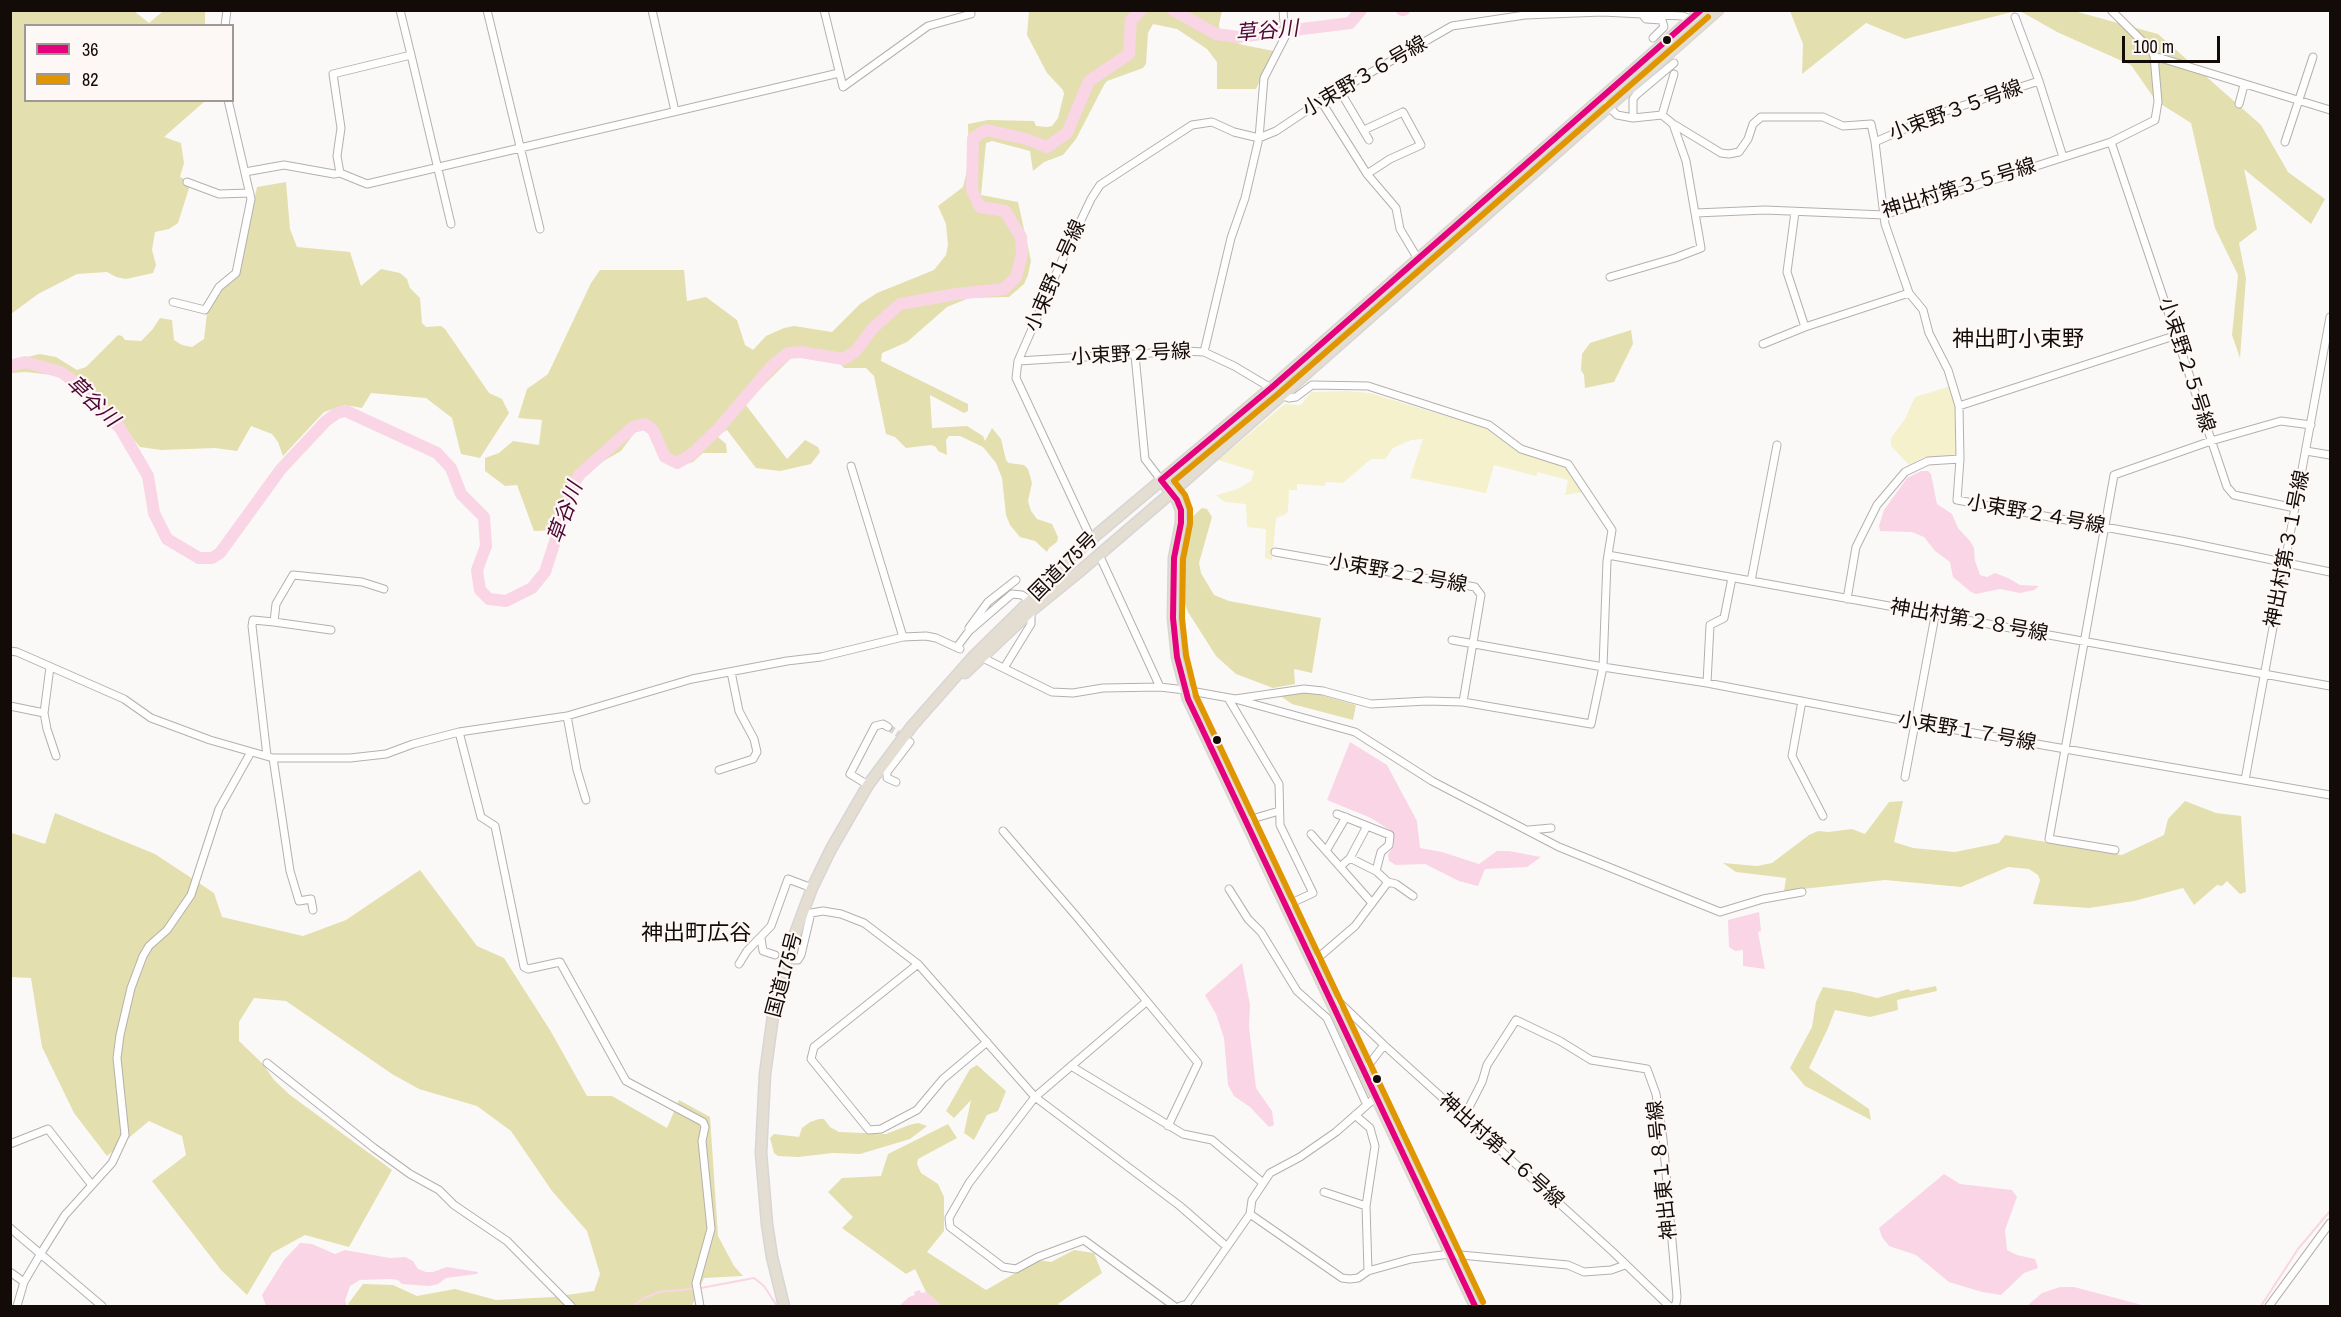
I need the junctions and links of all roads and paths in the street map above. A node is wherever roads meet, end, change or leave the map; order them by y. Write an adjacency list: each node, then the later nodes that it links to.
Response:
1 (400, 10): 14 (street)
2 (487, 10): 40 (street)
3 (652, 10): 29 (street)
4 (824, 10): 18 (street)
5 (970, 10): 18 (street)
6 (1283, 10): 35 (street)
7 (1702, 10): 12 (highway, 国道175号)
8 (1718, 10): 28 (highway, 国道175号)
9 (2111, 10): 15 (street)
10 (1642, 14): 12 (street, 小束野３６号線); 13 (street); 22 (street, 小束野３６号線)
11 (2015, 17): 20 (street)
12 (1692, 20): 23 (highway, 国道175号)
13 (1653, 38)
14 (411, 55): 42 (street); 44 (street)
15 (2154, 56): 21 (street); 37 (street, 神出村第３５号線)
16 (2313, 57): 25 (street)
17 (1674, 63): 32 (street)
18 (839, 73): 29 (street)
19 (1674, 74): 31 (street)
20 (2039, 81): 38 (street, 小束野３５号線); 41 (street)
21 (2244, 85): 25 (street); 27 (street)
22 (1340, 91): 24 (street, 小束野３６号線); 34 (street)
23 (1601, 99): 28 (street); 53 (highway, 国道175号)
24 (1321, 101): 35 (street, 小束野３６号線); 45 (street)
25 (2300, 101): 30 (street); 39 (street)
26 (228, 102): 43 (street)
27 (2240, 104)
28 (1609, 108): 32 (street); 64 (highway, 国道175号)
29 (675, 111): 40 (street)
30 (2331, 111)
31 (1662, 115): 32 (street); 33 (street)
32 (1633, 118)
33 (1673, 124): 38 (street); 49 (street)
34 (1364, 130): 36 (street); 45 (street)
35 (1259, 138): 61 (street); 63 (street, 小束野１号線)
36 (1369, 140)
37 (2111, 141): 41 (street, 神出村第３５号線); 59 (street, 小束野２５号線)
38 (1875, 142): 50 (street, 小束野３５号線)
39 (2285, 142)
40 (521, 148): 42 (street); 52 (street)
41 (2063, 157): 50 (street, 神出村第３５号線)
42 (437, 167): 44 (street); 51 (street)
43 (245, 172): 44 (street); 47 (street)
44 (340, 173)
45 (1367, 174): 53 (street)
46 (187, 182): 47 (street)
47 (250, 193): 56 (street)
48 (1795, 212): 49 (street, 神出村第３５号線); 50 (street, 神出村第３５号線); 58 (street)
49 (1696, 213): 54 (street)
50 (1884, 215): 55 (street, 小束野３５号線)
51 (451, 224)
52 (540, 229)
53 (1418, 259): 66 (highway, 国道175号)
54 (1610, 277)
55 (1909, 293): 58 (street); 68 (street, 小束野２４号線)
56 (173, 302)
57 (2331, 317): 69 (street, 神出村第３１号線)
58 (1805, 327): 60 (street)
59 (2177, 335): 68 (street); 70 (street, 小束野２５号線)
60 (1763, 344)
61 (1204, 352): 62 (street, 小束野２号線); 66 (street, 小束野２号線)
62 (1135, 355): 63 (street, 小束野２号線); 76 (street)
63 (1018, 361): 80 (street)
64 (1303, 376): 65 (street); 67 (highway, 国道175号)
65 (1309, 387): 67 (street); 82 (street)
66 (1270, 388): 76 (highway, 国道175号)
67 (1282, 395): 77 (highway, 国道175号)
68 (1959, 406): 74 (street, 小束野２４号線)
69 (2311, 425): 70 (street); 72 (street, 神出村第３１号線)
70 (2211, 441): 78 (street); 79 (street, 小束野２５号線)
71 (1777, 445): 88 (street)
72 (2306, 451): 73 (street); 78 (street, 神出村第３１号線)
73 (2331, 455)
74 (1960, 459): 79 (street, 小束野２４号線); 90 (street)
75 (851, 466): 96 (street)
76 (1161, 480): 77 (highway); 91 (highway, 国道175号)
77 (1171, 493): 91 (highway, 国道175号); 110 (highway)
78 (2295, 508): 84 (street, 神出村第３１号線)
79 (2104, 527): 84 (street, 小束野２４号線); 98 (street)
80 (1088, 532)
81 (1275, 552): 99 (street, 小束野２２号線)
82 (1608, 555): 86 (street, 神出村第２８号線); 104 (street)
83 (1102, 561): 109 (street)
84 (2285, 563): 85 (street, 小束野２４号線); 106 (street, 神出村第３１号線)
85 (2331, 572)
86 (1732, 578): 88 (street, 神出村第２８号線); 107 (street)
87 (1016, 580): 95 (street)
88 (1751, 581): 90 (street, 神出村第２８号線)
89 (384, 589): 93 (street)
90 (1847, 598): 92 (street, 神出村第２８号線)
91 (1030, 606): 95 (street); 103 (street); 129 (highway, 国道175号)
92 (1935, 616): 98 (street, 神出村第２８号線); 117 (street)
93 (274, 622): 94 (street); 124 (street)
94 (331, 630)
95 (969, 631): 96 (street)
96 (903, 637): 105 (street)
97 (1452, 640): 99 (street, 小束野１７号線)
98 (2083, 642): 106 (street, 神出村第２８号線); 121 (street)
99 (1473, 644): 104 (street, 小束野１７号線); 113 (street, 小束野２２号線)
100 (10, 651): 102 (street)
101 (987, 660): 103 (street)
102 (50, 667): 115 (street); 122 (street)
103 (1004, 668): 109 (street)
104 (1603, 668): 107 (street, 小束野１７号線); 113 (street)
105 (730, 672): 116 (street); 125 (street)
106 (2265, 674): 108 (street, 神出村第２８号線); 127 (street, 神出村第３１号線)
107 (1707, 683): 112 (street, 小束野１７号線)
108 (2331, 686)
109 (1160, 687): 110 (street)
110 (1185, 690): 111 (street); 136 (highway)
111 (1231, 698): 113 (street); 132 (street); 139 (street)
112 (1802, 701): 117 (street, 小束野１７号線); 134 (street)
113 (1463, 702)
114 (10, 705): 115 (street)
115 (44, 713): 123 (street)
116 (567, 716): 119 (street); 131 (street)
117 (1916, 723): 121 (street, 小束野１７号線); 126 (street)
118 (888, 727): 129 (street)
119 (459, 732): 124 (street); 193 (street)
120 (910, 742): 128 (street)
121 (2067, 749): 127 (street, 小束野１７号線); 142 (street)
122 (251, 752): 124 (street); 177 (street)
123 (56, 756)
124 (270, 757): 154 (street)
125 (719, 770)
126 (1905, 777)
127 (2245, 780): 130 (street, 小束野１７号線)
128 (896, 782)
129 (868, 784): 148 (highway, 国道175号)
130 (2331, 795)
131 (586, 800)
132 (1279, 811): 136 (street); 153 (street)
133 (1337, 814): 135 (street)
134 (1823, 816)
135 (1346, 817): 137 (street); 143 (street)
136 (1245, 821): 153 (highway)
137 (1367, 826): 144 (street); 146 (street)
138 (1551, 828): 139 (street)
139 (1529, 830): 150 (street)
140 (1003, 831): 163 (street)
141 (1311, 834): 143 (street)
142 (2115, 850)
143 (1326, 851): 145 (street)
144 (1350, 858): 145 (street); 146 (street)
145 (1340, 867): 152 (street)
146 (1376, 871): 147 (street)
147 (1388, 882): 151 (street); 152 (street)
148 (812, 888): 155 (highway, 国道175号); 156 (street)
149 (1229, 889): 171 (street)
150 (1802, 892)
151 (1413, 896)
152 (1372, 903): 159 (street)
153 (1285, 906): 159 (highway)
154 (313, 910)
155 (807, 911): 158 (street); 161 (street); 194 (highway, 国道175号)
156 (761, 938): 157 (street); 160 (street)
157 (775, 955)
158 (794, 960)
159 (1312, 963): 162 (highway)
160 (739, 964)
161 (918, 964): 164 (street); 164 (street)
162 (1330, 1000): 165 (street, 神出村第１６号線); 168 (highway)
163 (1146, 1002): 167 (street); 174 (street)
164 (987, 1042): 169 (street)
165 (1384, 1046): 168 (street); 173 (street, 神出村第１６号線)
166 (267, 1063): 192 (street)
167 (1071, 1066): 169 (street); 174 (street)
168 (1364, 1071): 170 (highway)
169 (1035, 1097): 183 (street); 195 (street)
170 (1376, 1097): 171 (street); 185 (highway)
171 (1367, 1105): 172 (street)
172 (1355, 1115): 176 (street); 179 (street)
173 (1464, 1117): 186 (street, 神出村第１６号線); 199 (street, 神出東１８号線)
174 (1168, 1126): 176 (street)
175 (10, 1144): 177 (street)
176 (1263, 1183): 180 (street)
177 (91, 1184): 184 (street)
178 (1324, 1192): 179 (street)
179 (1365, 1206): 187 (street)
180 (1250, 1214): 183 (street); 187 (street)
181 (2331, 1223): 200 (street)
182 (10, 1228): 184 (street)
183 (1226, 1246): 196 (street)
184 (41, 1253): 189 (street); 191 (street)
185 (1450, 1254): 186 (street); 187 (street); 197 (highway)
186 (1625, 1265): 198 (street, 神出村第１６号線)
187 (1368, 1271)
188 (10, 1272): 189 (street)
189 (24, 1282): 190 (street)
190 (17, 1306)
191 (102, 1306)
192 (571, 1306)
193 (700, 1306)
194 (784, 1306)
195 (1172, 1306)
196 (1180, 1306)
197 (1475, 1306)
198 (1669, 1306)
199 (1674, 1306)
200 (2270, 1306)

